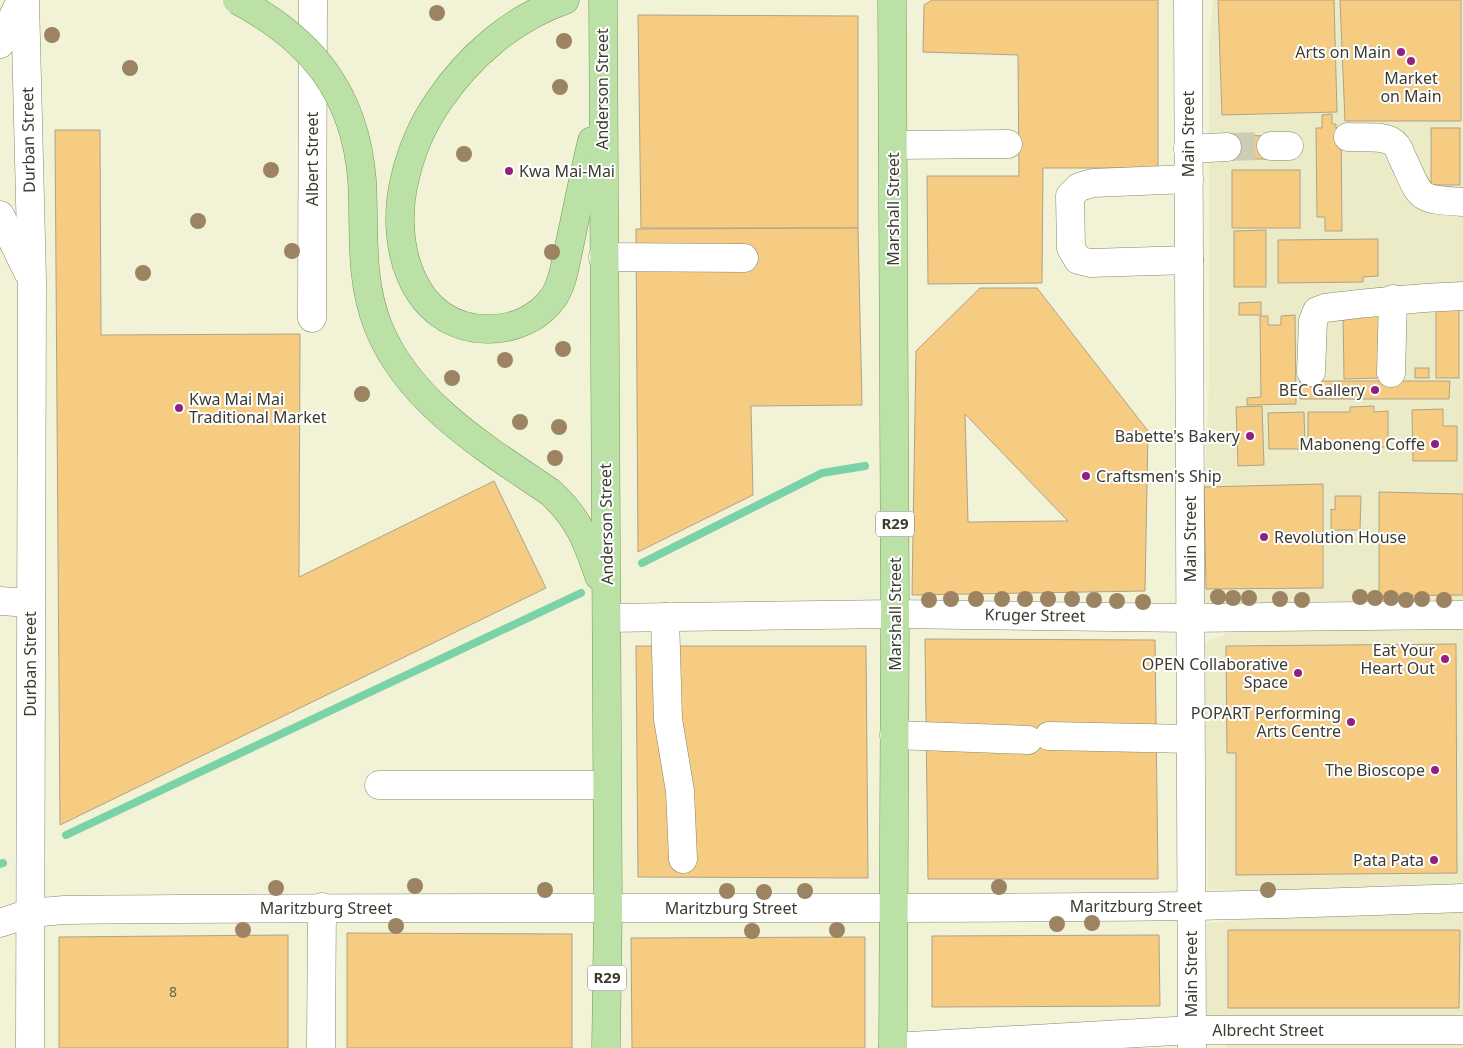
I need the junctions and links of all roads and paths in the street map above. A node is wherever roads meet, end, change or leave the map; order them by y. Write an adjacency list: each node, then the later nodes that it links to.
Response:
1 (21, 0): 9 (street)
2 (24, 0): 22 (street, Durban Street)
3 (237, 0): 30 (main road, bridge)
4 (313, 0): 25 (street, Albert Street)
5 (565, 0): 10 (main road)
6 (603, 0): 10 (main road, Anderson Street / R29)
7 (892, 0): 13 (main road, Marshall Street / R29)
8 (1188, 0): 15 (street, Main Street)
9 (0, 44)
10 (602, 98): 19 (main road, Anderson Street / R29)
11 (1348, 137): 17 (street)
12 (1008, 144): 13 (street)
13 (893, 145): 31 (main road, Marshall Street / R29)
14 (1227, 147): 15 (street)
15 (1188, 149): 16 (street, Main Street)
16 (1189, 179): 21 (street, Main Street); 21 (street)
17 (1463, 202)
18 (0, 215): 22 (street, Durban Street)
19 (603, 258): 20 (street); 30 (main road, Anderson Street / R29)
20 (744, 258)
21 (1189, 260): 34 (street, Main Street)
22 (32, 280): 29 (street, Durban Street)
23 (1463, 296): 24 (street)
24 (1393, 299): 26 (street); 27 (street)
25 (312, 318)
26 (1311, 372)
27 (1392, 374)
28 (0, 601): 29 (street)
29 (30, 603): 45 (street, Durban Street)
30 (607, 607): 33 (street, Kruger Street); 38 (main road, Anderson Street / R29)
31 (895, 614): 33 (street, Kruger Street); 34 (street, Kruger Street); 35 (main road, Marshall Street / R29)
32 (1463, 615): 34 (street, Kruger Street)
33 (665, 617): 39 (street)
34 (1190, 618): 36 (street, Main Street)
35 (894, 735): 36 (street); 43 (main road, Marshall Street / R29)
36 (1190, 739): 41 (street, Main Street)
37 (379, 785): 38 (street)
38 (607, 785): 44 (main road, Anderson Street / R29)
39 (683, 859)
40 (1463, 898): 41 (street, Maritzburg Street)
41 (1191, 906): 43 (street, Maritzburg Street); 48 (street, Main Street)
42 (322, 907): 44 (street, Maritzburg Street); 45 (street, Maritzburg Street); 51 (street)
43 (892, 907): 44 (street, Maritzburg Street); 49 (main road, Marshall Street / R29)
44 (608, 908): 52 (main road, Anderson Street / R29)
45 (30, 913): 46 (street, Maritzburg Street); 50 (street, Durban Street)
46 (0, 923)
47 (1463, 1030): 48 (street, Albrecht Street)
48 (1192, 1039): 49 (street, Albrecht Street)
49 (893, 1047)
50 (30, 1048)
51 (321, 1048)
52 (606, 1048)

